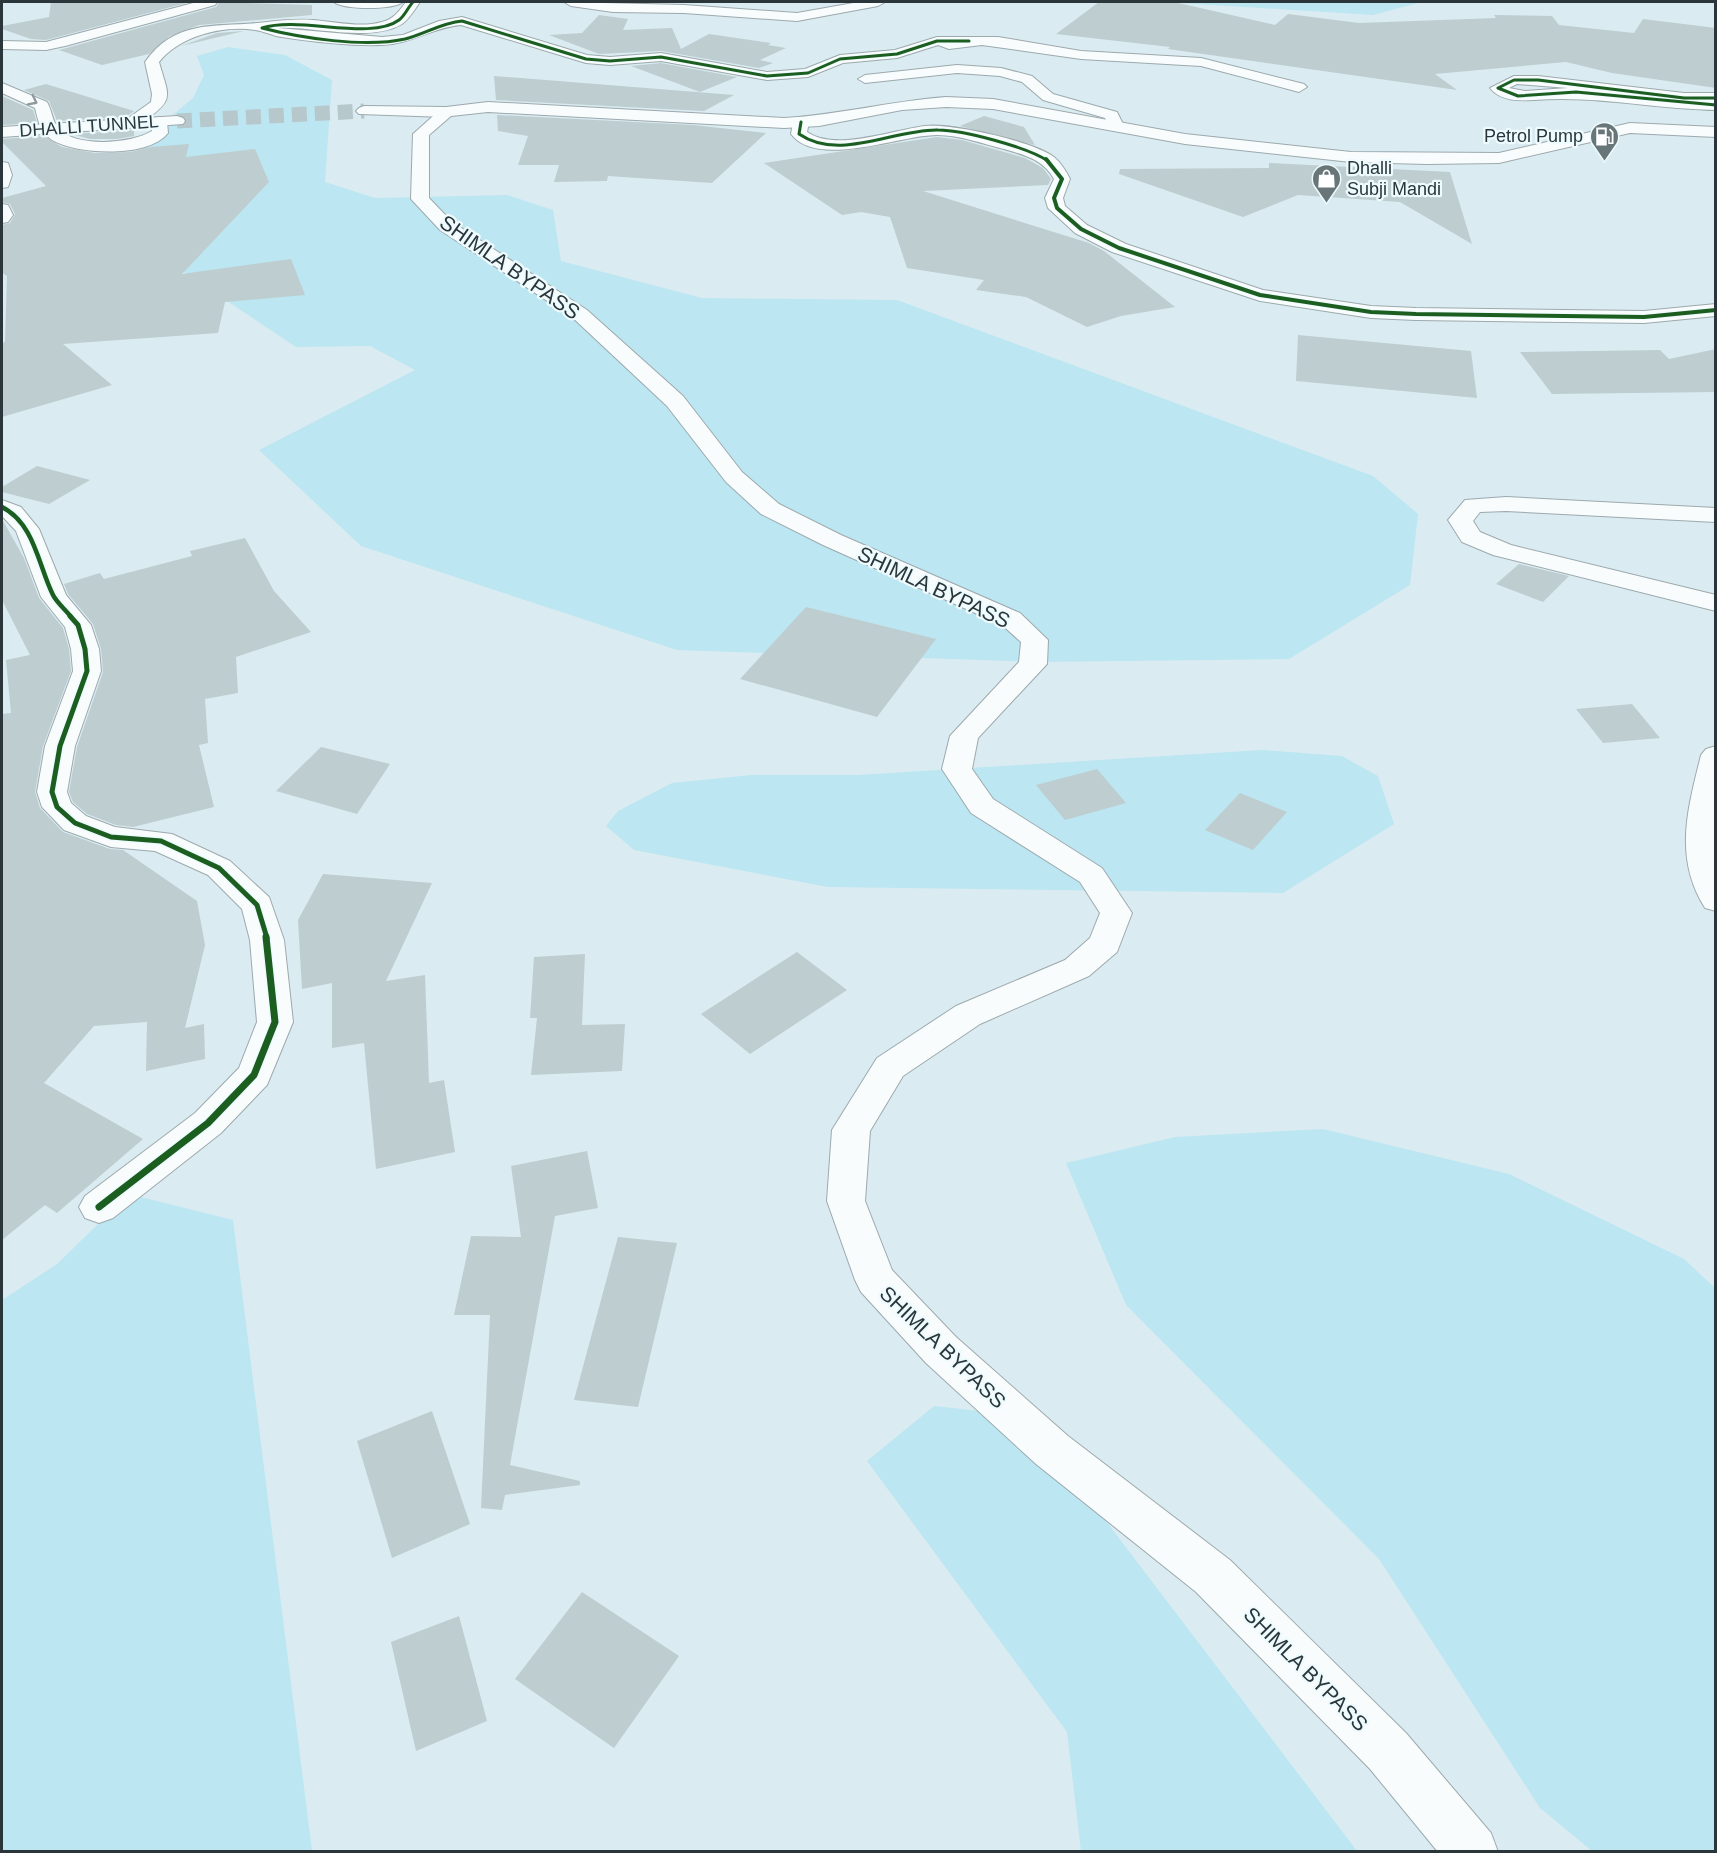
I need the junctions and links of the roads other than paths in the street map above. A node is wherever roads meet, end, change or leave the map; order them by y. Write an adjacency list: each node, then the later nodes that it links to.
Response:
1 (210, 2): 9 (main road)
2 (341, 2): 3 (main road)
3 (396, 2)
4 (413, 2): 8 (main road)
5 (571, 2): 6 (main road)
6 (878, 2)
7 (96, 19): 9 (main road)
8 (264, 26): 10 (main road); 21 (main road)
9 (122, 27): 11 (main road)
10 (969, 41): 12 (main road); 22 (main road)
11 (2, 45)
12 (1299, 87)
13 (2, 88): 23 (main road, one-way to 23)
14 (1716, 98): 15 (main road)
15 (1716, 105)
16 (364, 111): 17 (main road)
17 (446, 112): 20 (main road); 37 (main road, SHIMLA BYPASS)
18 (177, 121): 19 (main road, DHALLI TUNNEL)
19 (159, 122): 21 (main road, DHALLI TUNNEL); 23 (main road)
20 (801, 122): 22 (main road); 30 (main road)
21 (128, 124): 23 (main road, DHALLI TUNNEL)
22 (1116, 126): 25 (main road)
23 (49, 128): 24 (main road, DHALLI TUNNEL)
24 (2, 132)
25 (1716, 132)
26 (2, 167): 27 (main road)
27 (2, 183)
28 (2, 208): 29 (main road)
29 (2, 218)
30 (1716, 310)
31 (2, 507): 36 (main road)
32 (1716, 514): 33 (main road)
33 (1716, 603)
34 (1716, 755): 35 (main road)
35 (1716, 900)
36 (99, 1207)
37 (1472, 1851)

